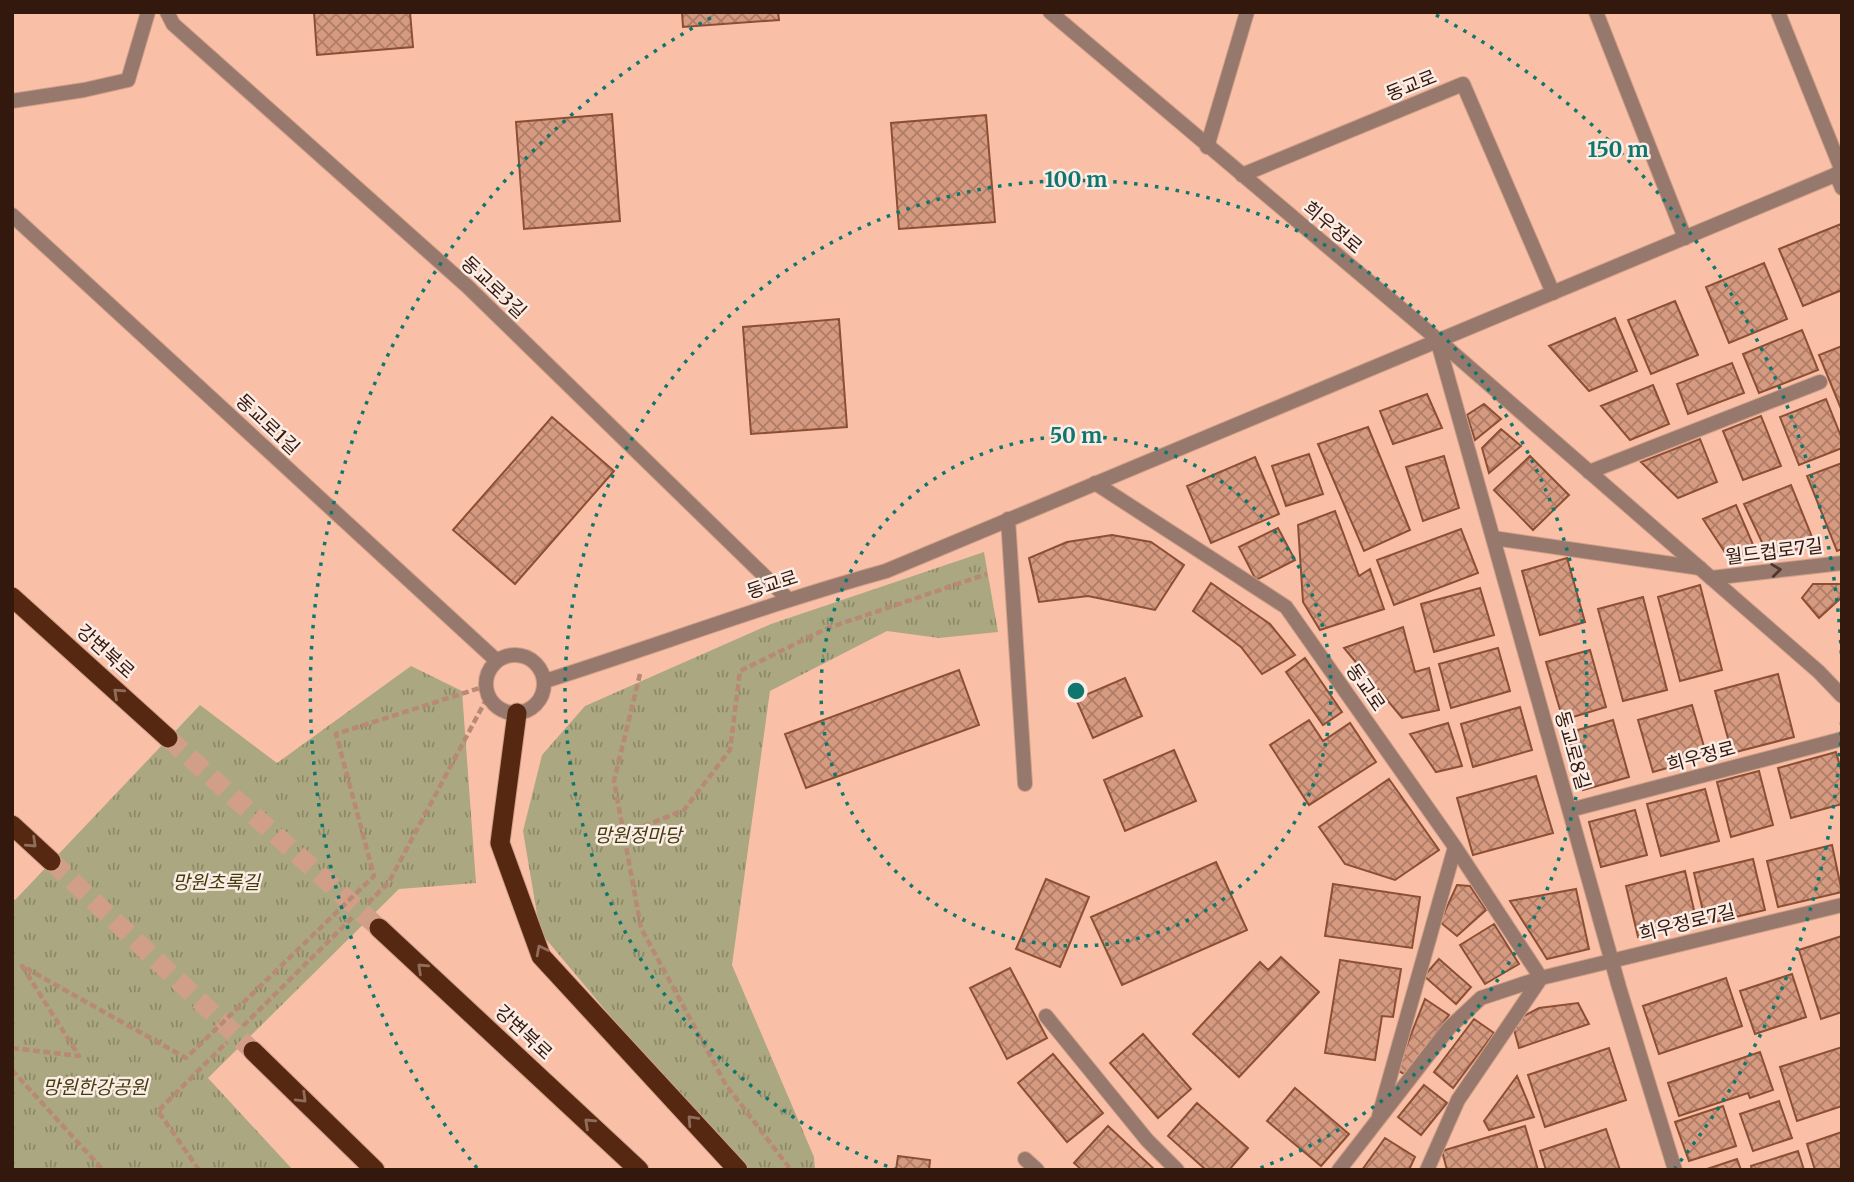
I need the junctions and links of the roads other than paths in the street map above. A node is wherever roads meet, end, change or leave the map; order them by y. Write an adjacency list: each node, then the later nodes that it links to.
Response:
1 (148, 12): 7 (street)
2 (167, 12): 23 (street, 동교로3길)
3 (1050, 12): 8 (street, 희우정로)
4 (1247, 12): 8 (street)
5 (1596, 12): 12 (street)
6 (1778, 12): 10 (street, 동교로)
7 (12, 101)
8 (1207, 146): 9 (street, 희우정로)
9 (1242, 175): 13 (street, 동교로); 14 (street, 희우정로)
10 (1840, 176): 12 (street, 동교로)
11 (12, 215): 24 (street, 동교로1길)
12 (1685, 238): 13 (street, 동교로)
13 (1553, 293): 14 (street, 동교로)
14 (1437, 339): 16 (street, 희우정로); 17 (street, 동교로); 19 (street, 동교로8길)
15 (1820, 382): 16 (street)
16 (1589, 472): 21 (street, 희우정로)
17 (1095, 483): 18 (street, 동교로); 33 (street, 동교로)
18 (1008, 519): 23 (street, 동교로); 30 (street)
19 (1493, 538): 21 (street); 31 (street, 동교로8길)
20 (1842, 563): 21 (street, 월드컵로7길, one-way to 20)
21 (1706, 573): 26 (street, 희우정로)
22 (12, 597): 28 (highway, 강변북로, one-way to 22)
23 (787, 598): 25 (street, 동교로)
24 (497, 661): 25 (street); 27 (street)
25 (545, 681): 27 (street)
26 (1842, 696)
27 (517, 713): 44 (highway, one-way to 27)
28 (168, 738)
29 (1842, 739): 31 (street, 희우정로)
30 (1026, 784)
31 (1570, 810): 37 (street, 동교로8길)
32 (12, 825): 34 (highway, one-way to 34)
33 (1455, 847): 38 (street, 동교로); 41 (street, 희우정로7길)
34 (51, 862)
35 (1842, 905): 37 (street, 희우정로7길)
36 (379, 928): 43 (highway, 강변북로, one-way to 36)
37 (1613, 960): 38 (street, 희우정로7길); 48 (street, 동교로8길)
38 (1541, 978): 41 (street, 희우정로7길); 47 (street)
39 (1046, 1016): 45 (street)
40 (253, 1051): 42 (highway, one-way to 42)
41 (1376, 1124): 46 (street, 희우정로7길)
42 (375, 1170)
43 (639, 1170)
44 (738, 1170)
45 (1177, 1170)
46 (1339, 1170)
47 (1427, 1170)
48 (1675, 1170)

